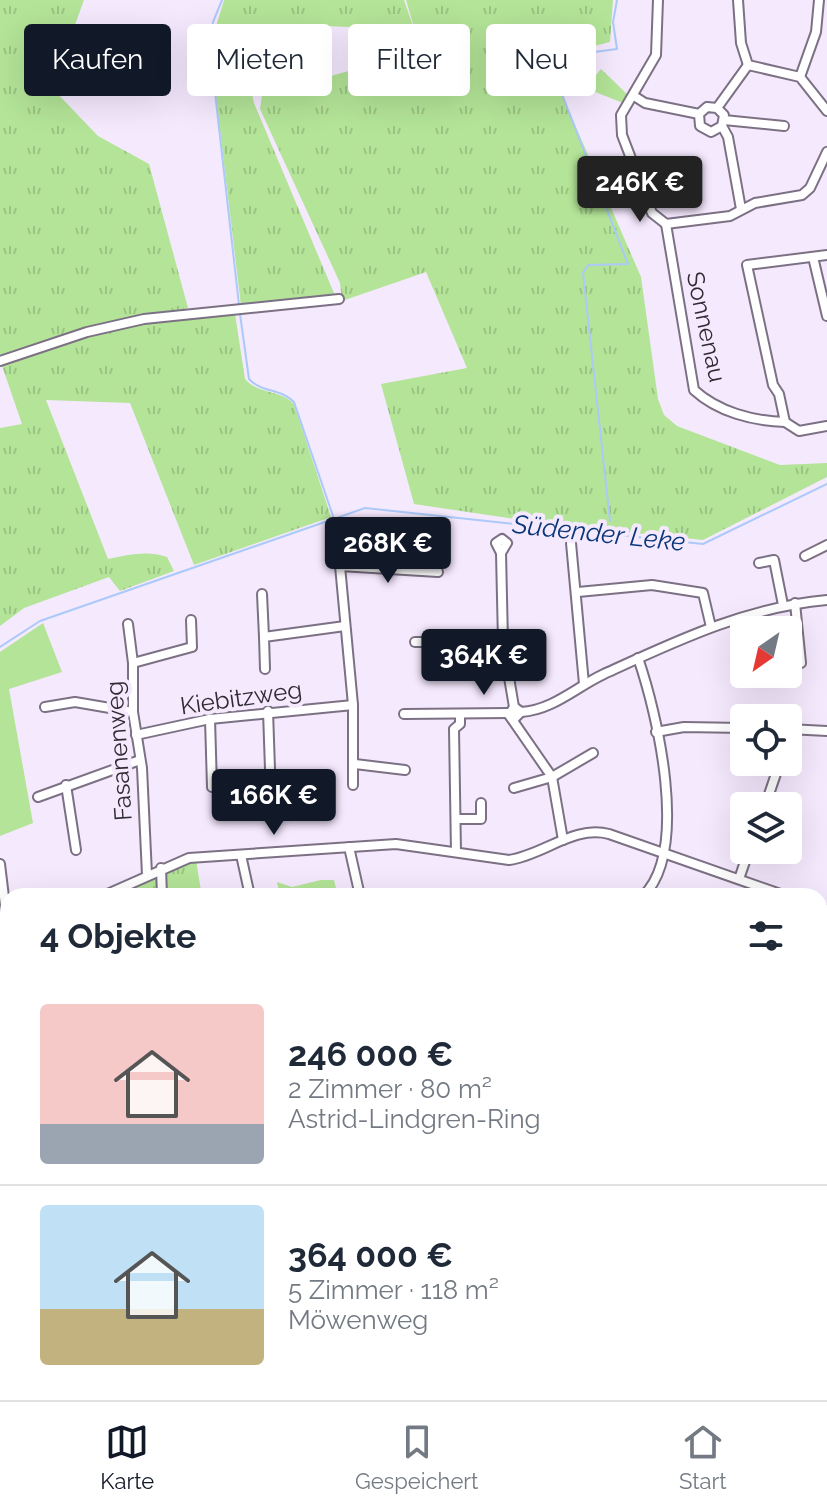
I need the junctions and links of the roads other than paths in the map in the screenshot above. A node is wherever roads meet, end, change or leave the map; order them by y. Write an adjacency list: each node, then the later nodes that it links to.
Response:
1 (658, 0): 14 (street)
2 (738, 0): 4 (street)
3 (819, 0): 5 (street)
4 (748, 65): 5 (street); 7 (street)
5 (800, 77): 8 (street)
6 (634, 96): 9 (street)
7 (717, 108): 9 (street); 10 (street)
8 (827, 111)
9 (699, 114): 10 (street)
10 (723, 123): 11 (street); 13 (street)
11 (784, 126)
12 (827, 152): 13 (street)
13 (741, 209): 14 (street)
14 (666, 224): 20 (street, Sonnenau)
15 (827, 255): 16 (street)
16 (813, 257): 18 (street); 20 (street)
17 (339, 299): 19 (street)
18 (827, 316)
19 (0, 361)
20 (785, 422): 21 (street, Sonnenau)
21 (827, 426)
22 (571, 543): 28 (street)
23 (827, 545): 25 (street)
24 (501, 553): 40 (street)
25 (805, 556)
26 (759, 563): 32 (street)
27 (438, 572): 36 (street)
28 (578, 592): 37 (street); 44 (street)
29 (262, 594): 38 (street)
30 (827, 600): 31 (street)
31 (795, 603): 32 (street); 33 (street)
32 (783, 605): 37 (street)
33 (796, 616)
34 (191, 620): 42 (street)
35 (128, 624): 42 (street, Fasanenweg)
36 (345, 626): 38 (street); 45 (street)
37 (711, 627): 41 (street)
38 (264, 637): 43 (street)
39 (415, 642): 40 (street)
40 (503, 642): 49 (street)
41 (638, 658): 44 (street); 58 (street)
42 (133, 663): 48 (street, Fasanenweg)
43 (265, 669)
44 (584, 684): 49 (street)
45 (353, 705): 47 (street, Kiebitzweg); 62 (street)
46 (45, 707): 48 (street)
47 (268, 711): 53 (street, Kiebitzweg); 70 (street)
48 (133, 712): 59 (street, Fasanenweg)
49 (515, 712): 51 (street); 64 (street)
50 (404, 714): 52 (street)
51 (460, 714): 52 (street); 55 (street)
52 (448, 715): 55 (street)
53 (210, 719): 59 (street, Kiebitzweg); 67 (street)
54 (730, 728): 58 (street)
55 (454, 729): 72 (street)
56 (802, 730): 57 (street)
57 (827, 731)
58 (656, 732): 77 (street)
59 (136, 735): 61 (street, Fasanenweg)
60 (593, 753): 64 (street)
61 (140, 760): 65 (street); 82 (street, Fasanenweg)
62 (355, 764): 63 (street); 66 (street)
63 (405, 770)
64 (552, 777): 68 (street); 73 (street)
65 (66, 785): 69 (street); 75 (street)
66 (353, 785)
67 (212, 787)
68 (514, 788)
69 (38, 797)
70 (271, 798)
71 (481, 803): 72 (street)
72 (456, 819): 76 (street)
73 (563, 840): 76 (street); 77 (street)
74 (349, 847): 76 (street); 78 (street); 88 (street)
75 (76, 850)
76 (456, 852)
77 (662, 852): 83 (street); 89 (street)
78 (241, 855): 81 (street); 87 (street)
79 (0, 864): 84 (street)
80 (744, 864): 83 (street)
81 (161, 868): 82 (street); 86 (street)
82 (147, 875): 85 (street)
83 (739, 879): 90 (street)
84 (1, 881)
85 (120, 888)
86 (162, 888)
87 (248, 888)
88 (358, 888)
89 (649, 888)
90 (764, 888)

